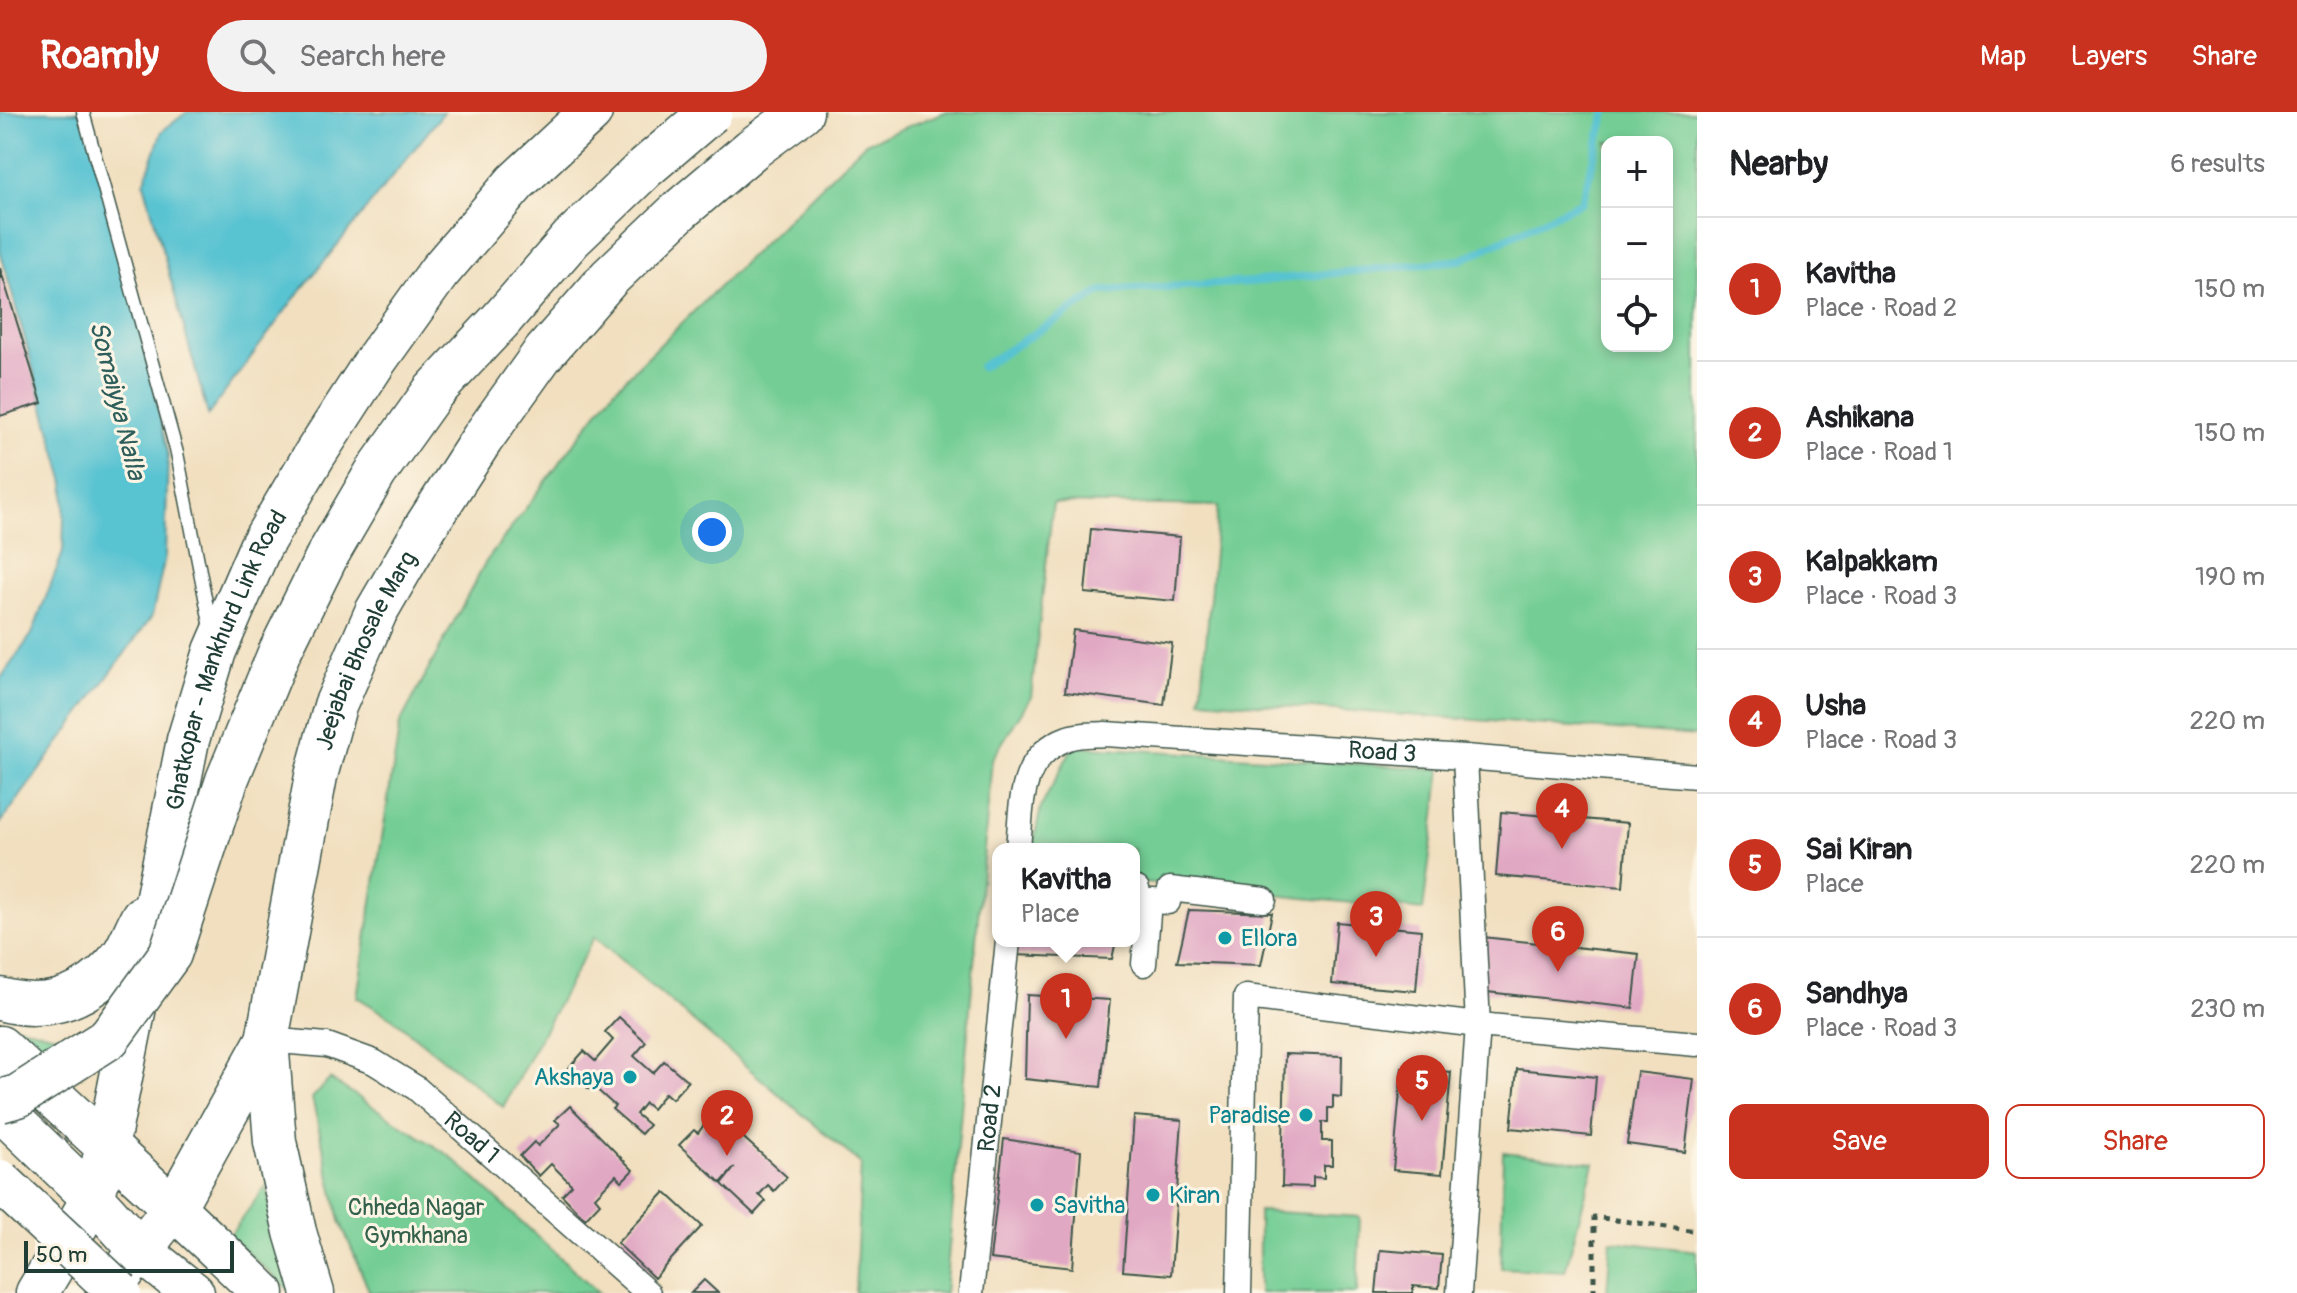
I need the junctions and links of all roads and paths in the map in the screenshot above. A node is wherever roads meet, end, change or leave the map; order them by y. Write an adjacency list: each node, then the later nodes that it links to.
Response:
1 (591, 112): 5 (highway, Ghatkopar - Mankhurd Link Road)
2 (711, 112): 19 (highway, bridge)
3 (802, 112): 16 (highway, Jeejabai Bhosale Marg)
4 (87, 115): 5 (lane)
5 (215, 651): 9 (highway, Ghatkopar - Mankhurd Link Road)
6 (1465, 757): 7 (street, Road 3); 8 (street, Road 3); 15 (street)
7 (1697, 776)
8 (1019, 843)
9 (161, 877): 14 (highway); 21 (highway, Ghatkopar - Mankhurd Link Road)
10 (1142, 895): 11 (street); 13 (street)
11 (1264, 900)
12 (1007, 947): 34 (street, Road 2)
13 (1144, 964)
14 (0, 999)
15 (1478, 1025): 17 (street); 35 (street); 36 (street)
16 (267, 1040): 24 (highway, Jeejabai Bhosale Marg); 32 (highway); 33 (street, Road 1)
17 (1697, 1044)
18 (0, 1047): 21 (highway)
19 (0, 1101)
20 (0, 1109): 23 (highway)
21 (107, 1148): 23 (highway, Ghatkopar - Mankhurd Link Road); 24 (highway)
22 (0, 1181): 29 (highway, bridge)
23 (93, 1198): 26 (highway); 27 (highway, Ghatkopar - Mankhurd Link Road)
24 (175, 1206): 26 (highway, Jeejabai Bhosale Marg); 31 (highway)
25 (1697, 1231): 37 (path)
26 (141, 1251): 28 (highway, Jeejabai Bhosale Marg); 30 (highway)
27 (37, 1293)
28 (107, 1293)
29 (120, 1293)
30 (193, 1293)
31 (263, 1293)
32 (313, 1293)
33 (648, 1293)
34 (971, 1293)
35 (1239, 1293)
36 (1459, 1293)
37 (1594, 1293)

